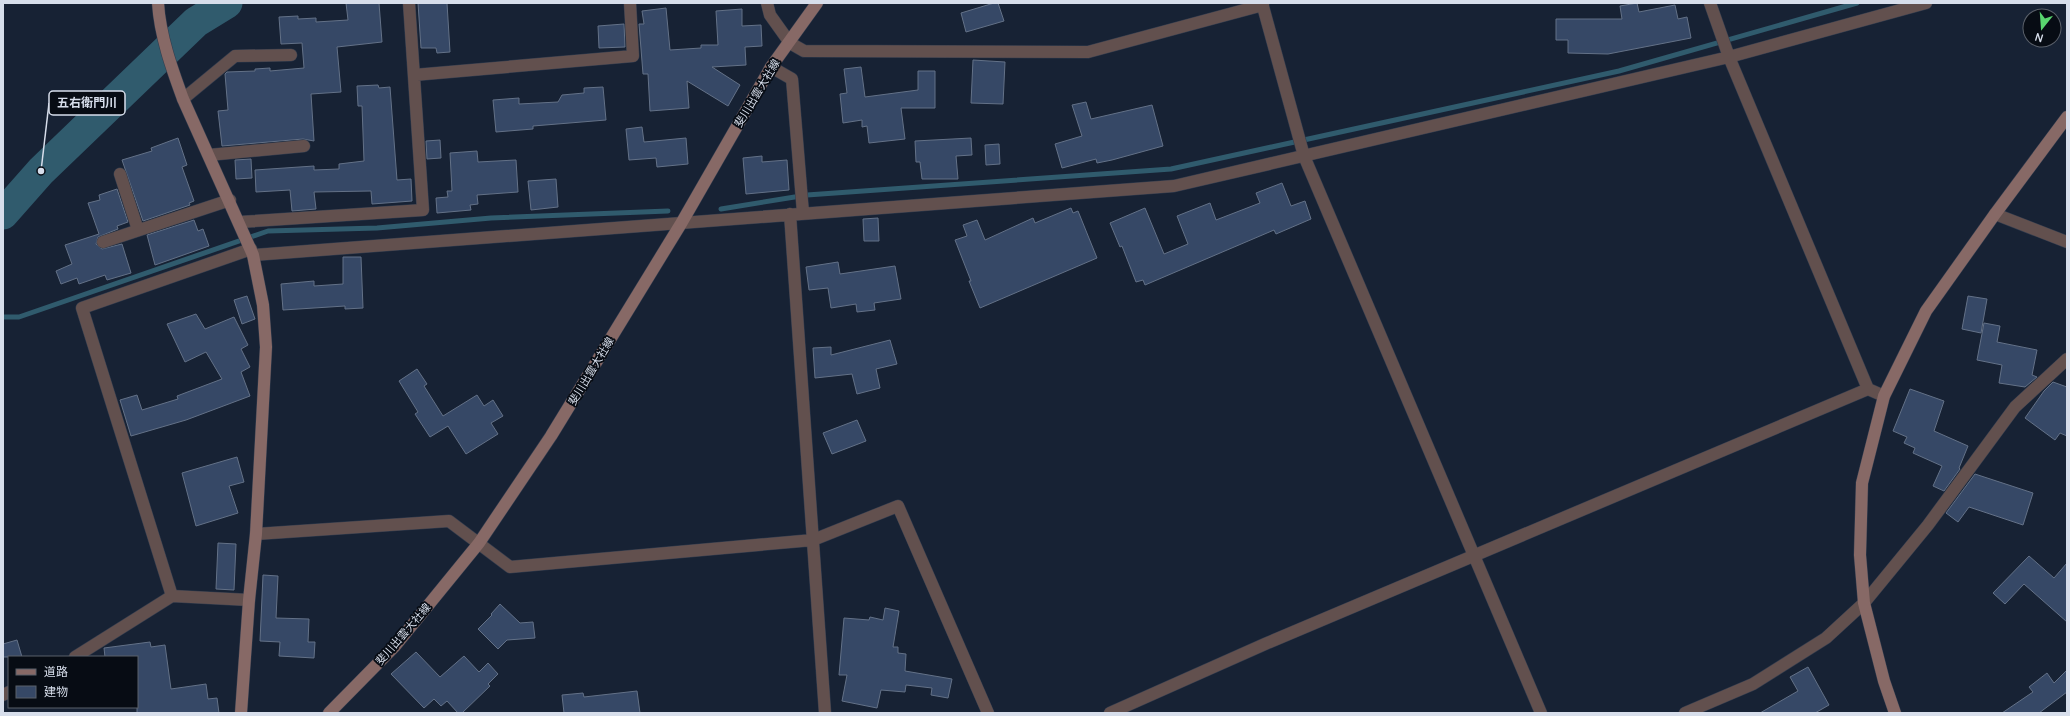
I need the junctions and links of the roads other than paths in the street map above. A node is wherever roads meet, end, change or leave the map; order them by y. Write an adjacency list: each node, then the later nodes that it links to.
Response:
1 (158, 3): 14 (street)
2 (409, 3): 13 (street)
3 (630, 3): 13 (street)
4 (767, 3): 9 (street)
5 (817, 3): 9 (street, 斐川出雲大社線)
6 (1710, 3): 11 (street)
7 (1926, 3): 11 (street)
8 (1263, 4): 9 (street); 18 (street)
9 (790, 43): 12 (street, 斐川出雲大社線)
10 (291, 55): 14 (street)
11 (1729, 57): 18 (street); 31 (street)
12 (771, 67): 21 (street); 25 (street, 斐川出雲大社線)
13 (414, 75): 24 (street)
14 (183, 99): 17 (street)
15 (2067, 117): 23 (street)
16 (304, 146): 17 (street)
17 (209, 155): 20 (street)
18 (1304, 156): 21 (street); 36 (street)
19 (120, 174): 26 (street)
20 (230, 200): 24 (street); 26 (street)
21 (803, 213): 22 (street)
22 (790, 214): 25 (street); 34 (street)
23 (1995, 214): 28 (street); 32 (street)
24 (240, 222): 29 (street)
25 (682, 222): 29 (street); 35 (street, 斐川出雲大社線)
26 (138, 230): 27 (street)
27 (103, 242)
28 (2067, 242)
29 (252, 252): 33 (street); 37 (street)
30 (2067, 359): 39 (street)
31 (1868, 389): 32 (street); 36 (street)
32 (1884, 396): 39 (street)
33 (256, 534): 35 (street); 38 (street)
34 (813, 540): 35 (street); 43 (street); 44 (street)
35 (479, 544): 41 (street, 斐川出雲大社線)
36 (1474, 558): 45 (street); 46 (street)
37 (172, 596): 38 (street); 40 (street)
38 (249, 600): 42 (street)
39 (1864, 603): 47 (street); 48 (street)
40 (77, 656)
41 (333, 711)
42 (241, 713)
43 (825, 713)
44 (988, 713)
45 (1110, 713)
46 (1541, 713)
47 (1685, 713)
48 (1895, 713)

